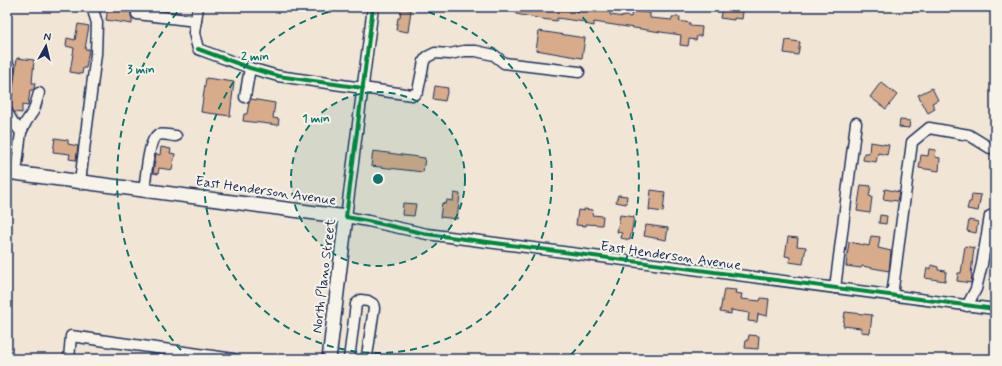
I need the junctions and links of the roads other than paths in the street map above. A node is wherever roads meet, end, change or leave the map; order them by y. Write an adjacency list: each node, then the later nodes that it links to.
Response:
1 (92, 7): 19 (street)
2 (198, 7): 5 (street)
3 (373, 7): 10 (street, North Plano Street)
4 (137, 14): 5 (street)
5 (196, 21): 7 (street)
6 (9, 66): 9 (street)
7 (250, 68): 10 (street); 12 (street)
8 (579, 72): 10 (street)
9 (7, 80)
10 (363, 88): 22 (street, North Plano Street)
11 (39, 92): 15 (street)
12 (245, 97)
13 (7, 112): 15 (street)
14 (856, 123): 23 (street)
15 (21, 132): 18 (street)
16 (176, 136): 20 (street)
17 (990, 148): 24 (street)
18 (12, 173): 19 (main road, East Henderson Avenue)
19 (80, 182): 20 (main road, East Henderson Avenue)
20 (144, 190): 22 (main road, East Henderson Avenue)
21 (990, 216): 25 (street)
22 (346, 217): 23 (street, East Henderson Avenue); 29 (main road, North Plano Street)
23 (834, 288): 24 (street, East Henderson Avenue)
24 (892, 296): 25 (street, East Henderson Avenue)
25 (967, 306): 26 (street, East Henderson Avenue)
26 (995, 309)
27 (69, 359): 28 (street)
28 (234, 359)
29 (329, 359)
30 (349, 359): 31 (street)
31 (370, 359)

